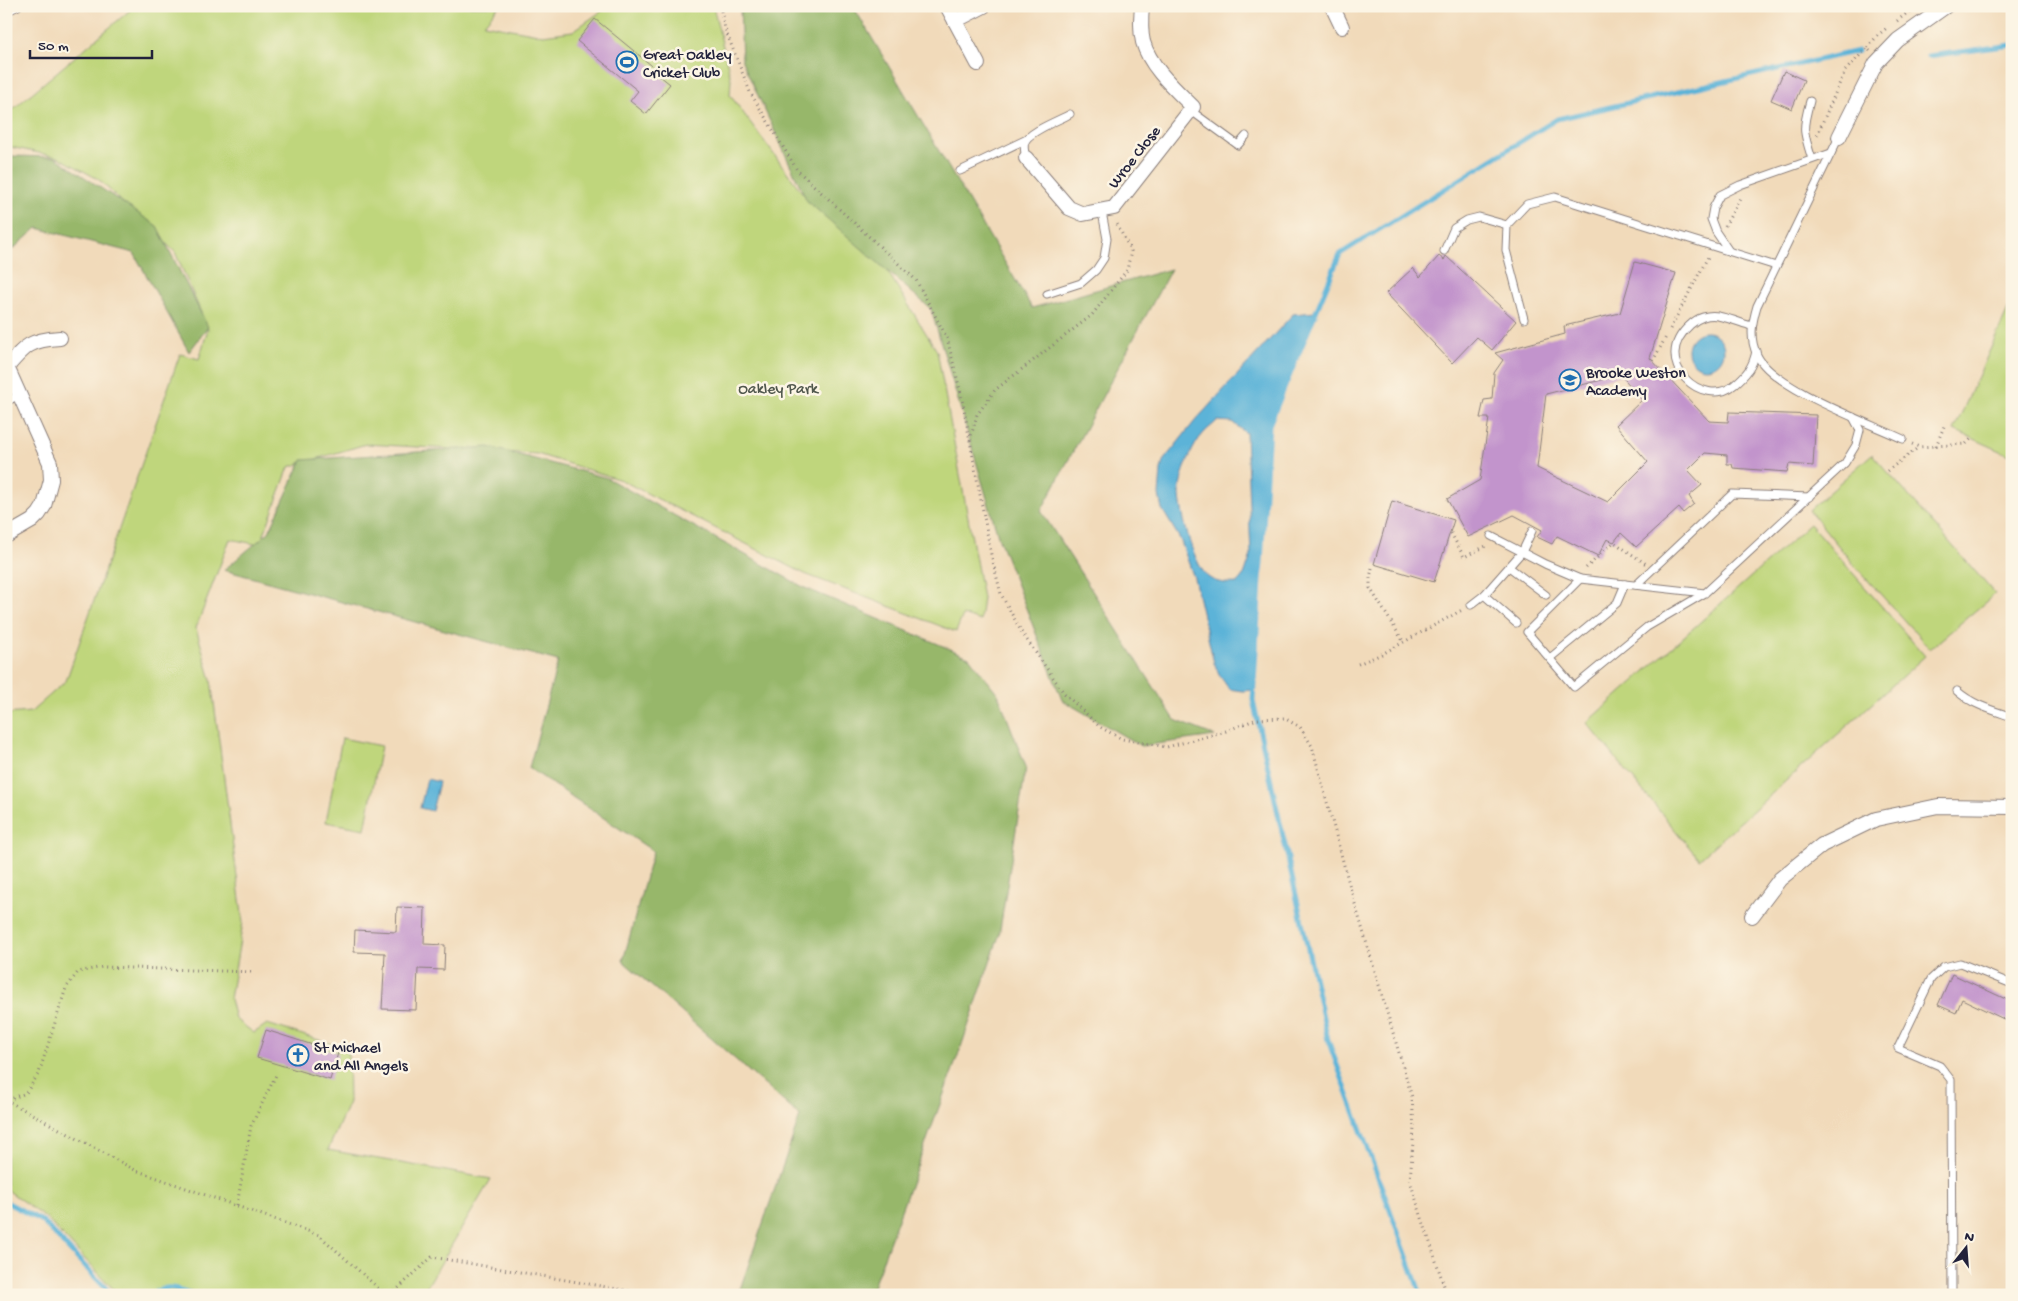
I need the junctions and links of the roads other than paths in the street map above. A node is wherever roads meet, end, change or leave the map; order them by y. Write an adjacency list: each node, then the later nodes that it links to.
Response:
1 (18, 6): 7 (lane)
2 (947, 6): 8 (street)
3 (984, 6): 8 (street)
4 (1142, 6): 12 (street)
5 (1332, 6): 9 (street)
6 (1946, 6): 15 (street)
7 (6, 12)
8 (955, 22): 10 (street)
9 (1342, 27)
10 (978, 64)
11 (1810, 101): 19 (lane)
12 (1192, 108): 14 (lane); 21 (street, Wroe Close)
13 (1070, 114): 16 (lane)
14 (1246, 136)
15 (1839, 137): 17 (lane)
16 (1025, 140): 18 (lane); 20 (lane)
17 (1831, 153): 19 (lane); 25 (lane)
18 (1026, 158): 21 (street)
19 (1812, 159): 24 (lane)
20 (960, 171)
21 (1108, 210): 26 (lane)
22 (1507, 225): 23 (lane); 24 (lane); 27 (lane)
23 (1444, 251)
24 (1729, 251): 25 (lane)
25 (1776, 266): 28 (lane)
26 (1047, 294)
27 (1524, 319)
28 (1751, 326): 30 (lane); 30 (lane)
29 (60, 338): 31 (street)
30 (1756, 350): 33 (lane)
31 (19, 395): 32 (lane); 37 (street)
32 (6, 402)
33 (1853, 417): 34 (lane); 35 (lane)
34 (1903, 439)
35 (1809, 497): 43 (lane); 44 (lane)
36 (1532, 531): 39 (lane)
37 (6, 536)
38 (1491, 536): 39 (lane)
39 (1522, 552): 40 (lane); 41 (lane)
40 (1509, 567): 45 (lane); 46 (lane)
41 (1579, 578): 42 (lane); 49 (lane)
42 (1625, 584): 43 (lane); 49 (lane)
43 (1636, 585): 44 (lane)
44 (1705, 593): 49 (lane)
45 (1484, 595): 47 (lane); 48 (lane)
46 (1546, 595)
47 (1471, 605)
48 (1516, 623)
49 (1550, 658)
50 (1958, 691): 51 (lane)
51 (2012, 716)
52 (2012, 807): 53 (street)
53 (1752, 916)
54 (2012, 984): 55 (lane)
55 (1952, 1295)

